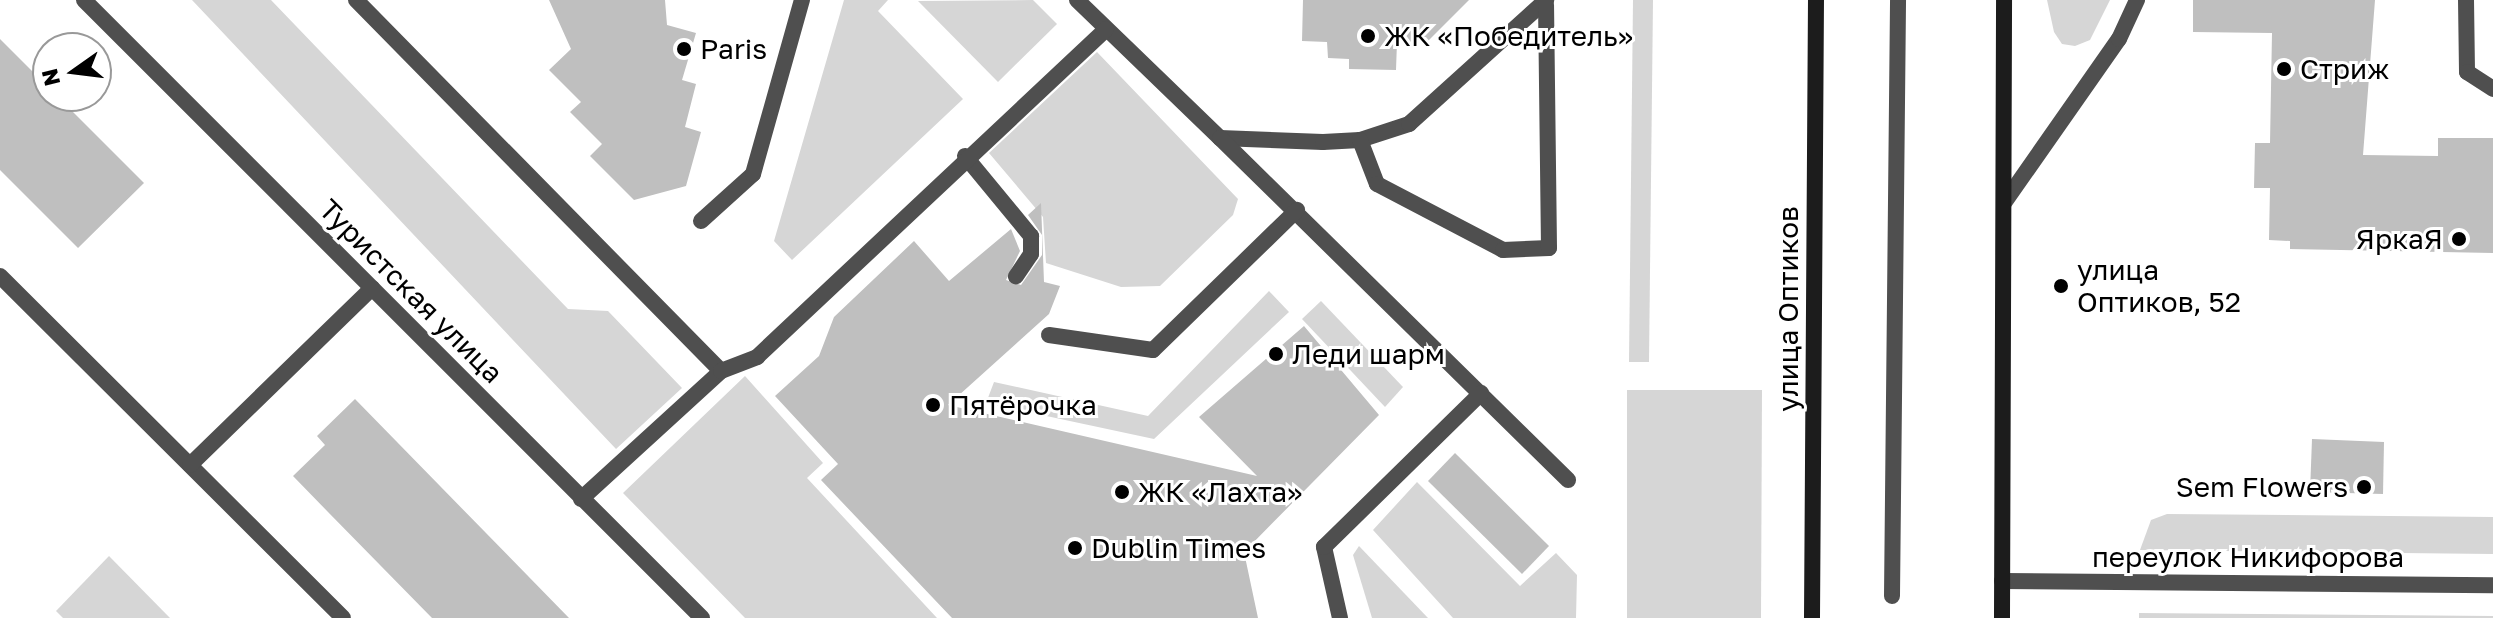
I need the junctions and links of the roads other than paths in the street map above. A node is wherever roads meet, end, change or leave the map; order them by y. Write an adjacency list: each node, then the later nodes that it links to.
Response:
1 (84, 0): 21 (street, Туристская улица)
2 (356, 0): 23 (street)
3 (802, 0): 18 (street)
4 (1077, 0): 11 (street)
5 (1816, 0): 34 (street, улица Оптиков)
6 (1898, 0): 30 (street)
7 (2004, 0): 16 (street)
8 (2137, 0): 16 (street)
9 (2466, 0): 12 (street)
10 (1546, 3): 14 (street); 14 (street)
11 (1106, 29): 13 (street); 15 (street)
12 (2493, 89)
13 (1220, 138): 14 (street); 17 (street)
14 (1360, 140)
15 (965, 156): 20 (street); 23 (street)
16 (2004, 203): 28 (street)
17 (1297, 210): 22 (street); 24 (street)
18 (701, 221)
19 (0, 276): 25 (street)
20 (1016, 276)
21 (372, 288): 25 (street); 27 (street, Туристская улица)
22 (1049, 335)
23 (721, 371): 27 (street)
24 (1481, 393): 26 (street); 33 (street)
25 (190, 465): 31 (street)
26 (1568, 480)
27 (581, 499): 32 (street, Туристская улица)
28 (2002, 581): 29 (street, переулок Никифорова); 35 (street)
29 (2493, 585)
30 (1892, 596)
31 (343, 618)
32 (702, 618)
33 (1340, 618)
34 (1812, 618)
35 (2002, 618)

